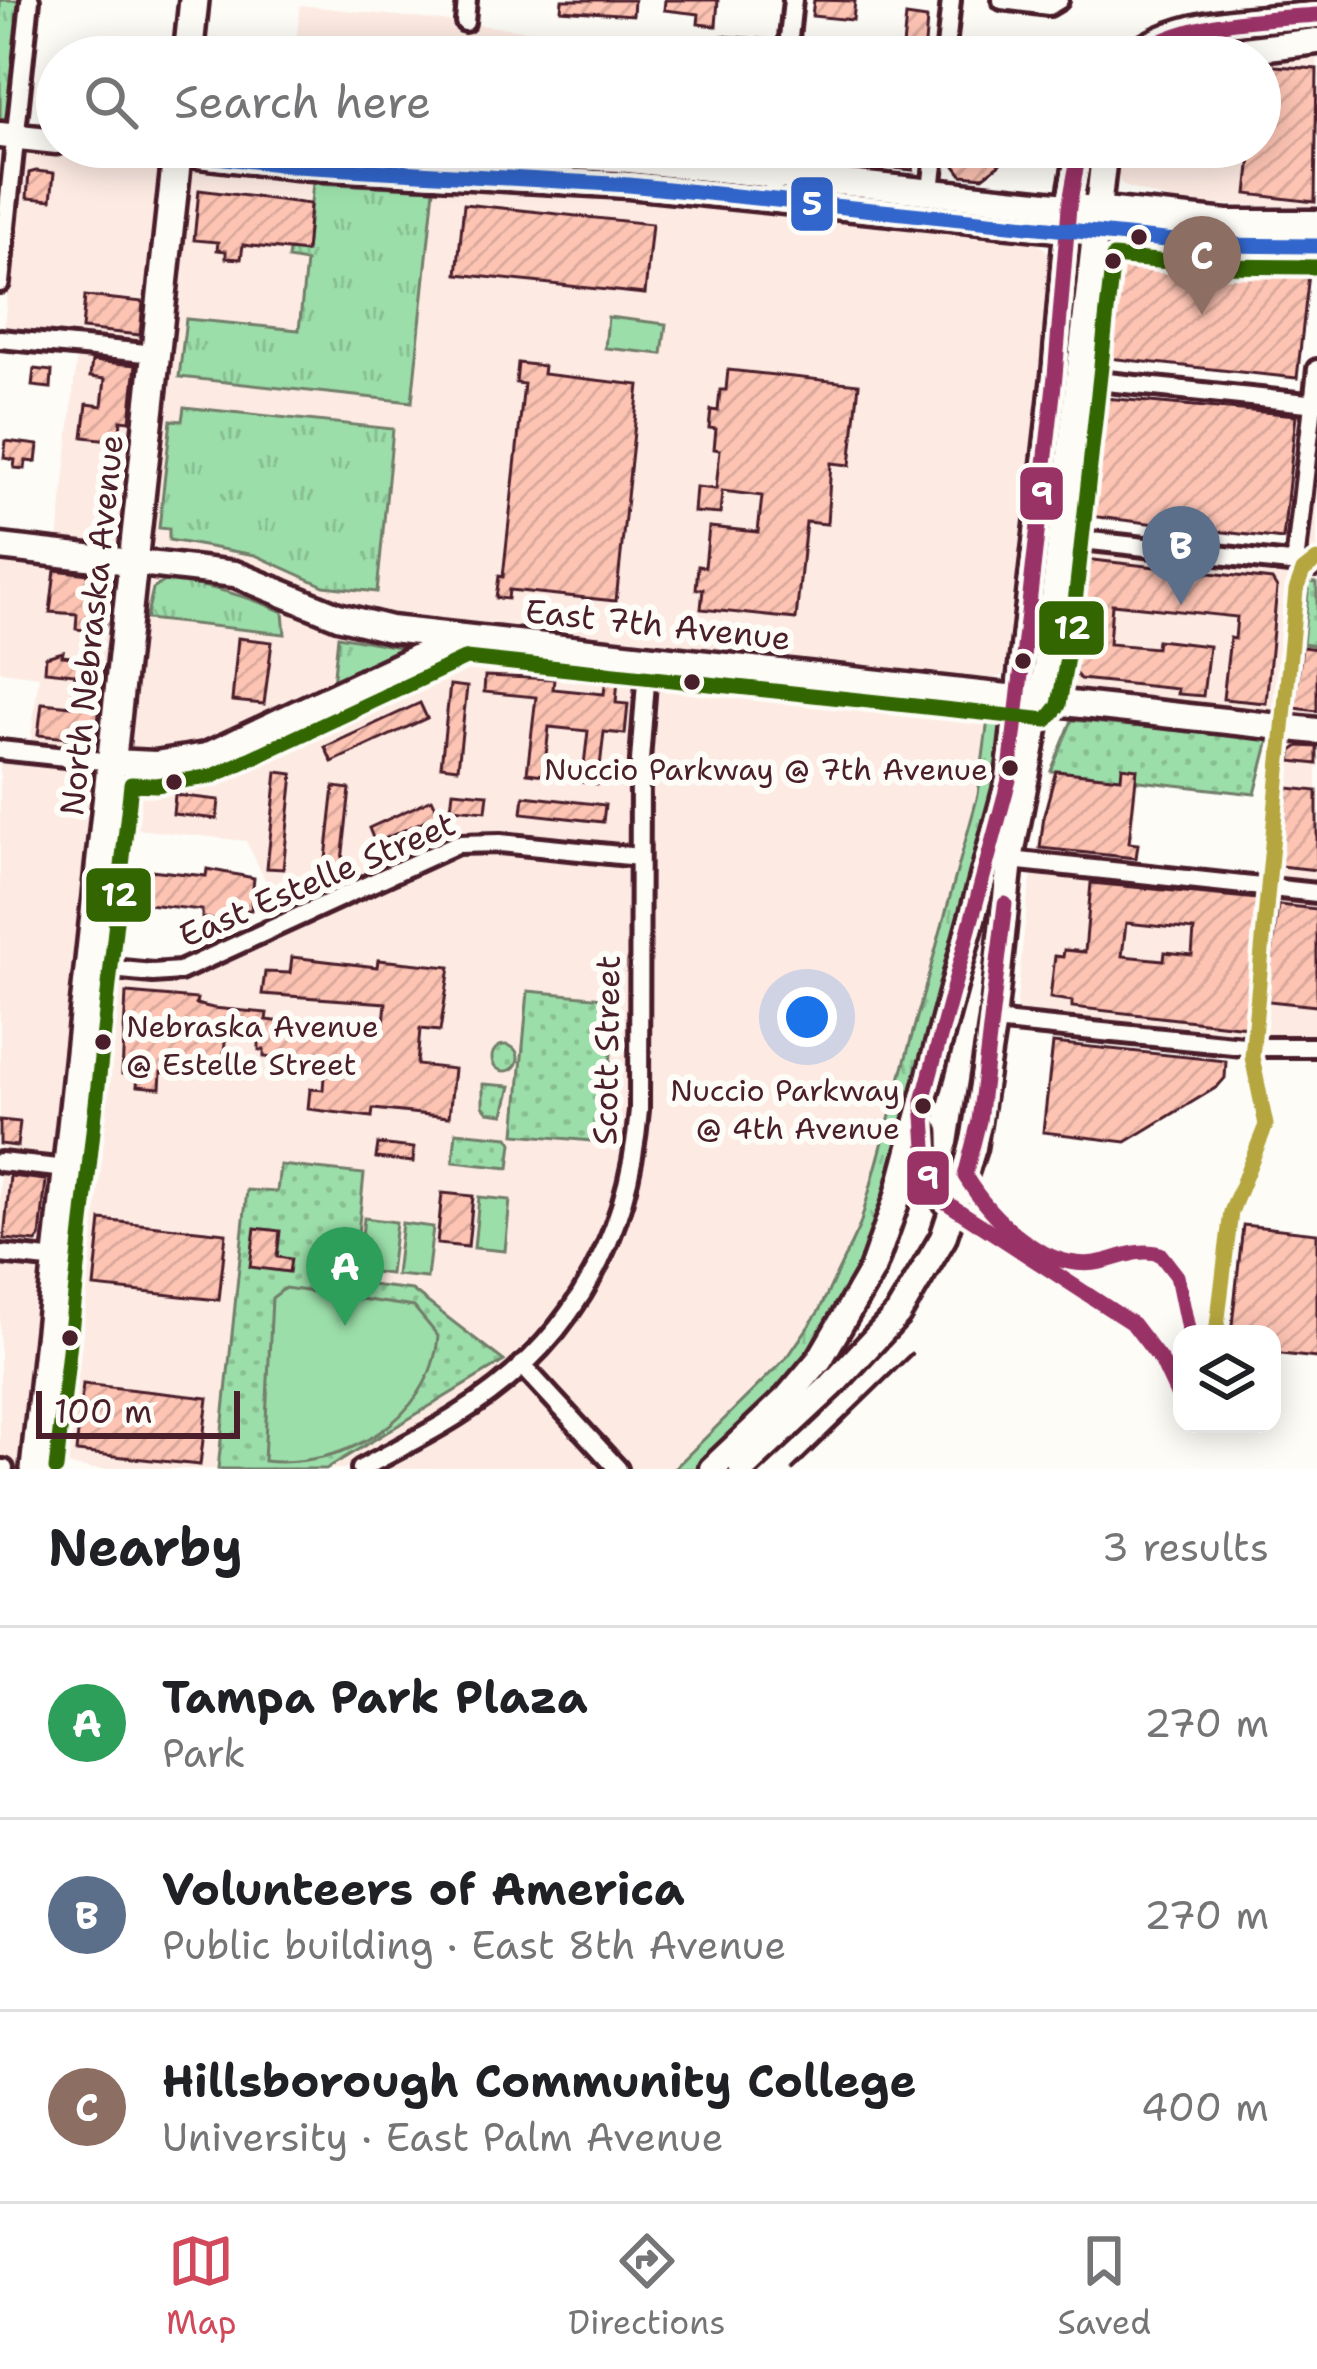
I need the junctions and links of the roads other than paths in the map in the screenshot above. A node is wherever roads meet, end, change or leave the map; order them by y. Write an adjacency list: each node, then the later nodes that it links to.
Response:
1 (30, 0): 16 (street)
2 (194, 0): 10 (main road)
3 (467, 0): 9 (street)
4 (793, 0): 11 (street)
5 (951, 0): 12 (street)
6 (1002, 0): 7 (street)
7 (1059, 2)
8 (1317, 15): 13 (street)
9 (465, 22)
10 (190, 36)
11 (789, 36)
12 (947, 36)
13 (1170, 36)
14 (1317, 41): 15 (street)
15 (1281, 45)
16 (8, 136): 30 (street)
17 (176, 168): 32 (main road, North Nebraska Avenue)
18 (331, 168): 24 (street)
19 (671, 168): 24 (street)
20 (775, 168): 24 (street)
21 (934, 168): 25 (street)
22 (1076, 168): 26 (street)
23 (1103, 168): 27 (street)
24 (773, 186): 25 (street); 26 (street)
25 (931, 190): 26 (street)
26 (1068, 219): 27 (street); 36 (street)
27 (1095, 221): 28 (street); 29 (street); 34 (street)
28 (1317, 224)
29 (1317, 246)
30 (0, 283)
31 (0, 339): 32 (street)
32 (156, 354): 38 (main road, North Nebraska Avenue)
33 (1317, 369): 35 (street)
34 (1078, 379): 35 (street); 36 (street)
35 (1315, 404): 39 (street)
36 (1049, 536): 39 (street); 43 (street)
37 (0, 547): 38 (street, East 7th Avenue)
38 (134, 561): 41 (street, East 7th Avenue); 46 (main road, North Nebraska Avenue)
39 (1295, 564): 40 (street)
40 (1317, 566)
41 (462, 636): 42 (street, East 7th Avenue); 46 (street)
42 (648, 656): 43 (street, East 7th Avenue); 47 (street, Scott Street)
43 (1030, 699): 44 (street, East 7th Avenue); 48 (street); 53 (street)
44 (1317, 731)
45 (0, 751): 46 (street)
46 (112, 762): 50 (main road, North Nebraska Avenue)
47 (639, 857): 50 (street, East Estelle Street); 59 (street, Scott Street)
48 (1010, 860): 49 (street); 51 (street)
49 (1317, 893)
50 (90, 968): 55 (main road, North Nebraska Avenue)
51 (993, 1021): 52 (street); 56 (street)
52 (1317, 1046)
53 (923, 1101): 56 (street); 63 (street)
54 (0, 1162): 55 (street)
55 (68, 1168): 58 (main road, North Nebraska Avenue)
56 (956, 1208): 64 (street)
57 (0, 1254): 58 (street)
58 (58, 1261): 60 (main road, North Nebraska Avenue)
59 (522, 1365): 61 (street, Scott Street); 62 (street)
60 (35, 1469)
61 (361, 1469)
62 (617, 1469)
63 (712, 1469)
64 (742, 1469)

